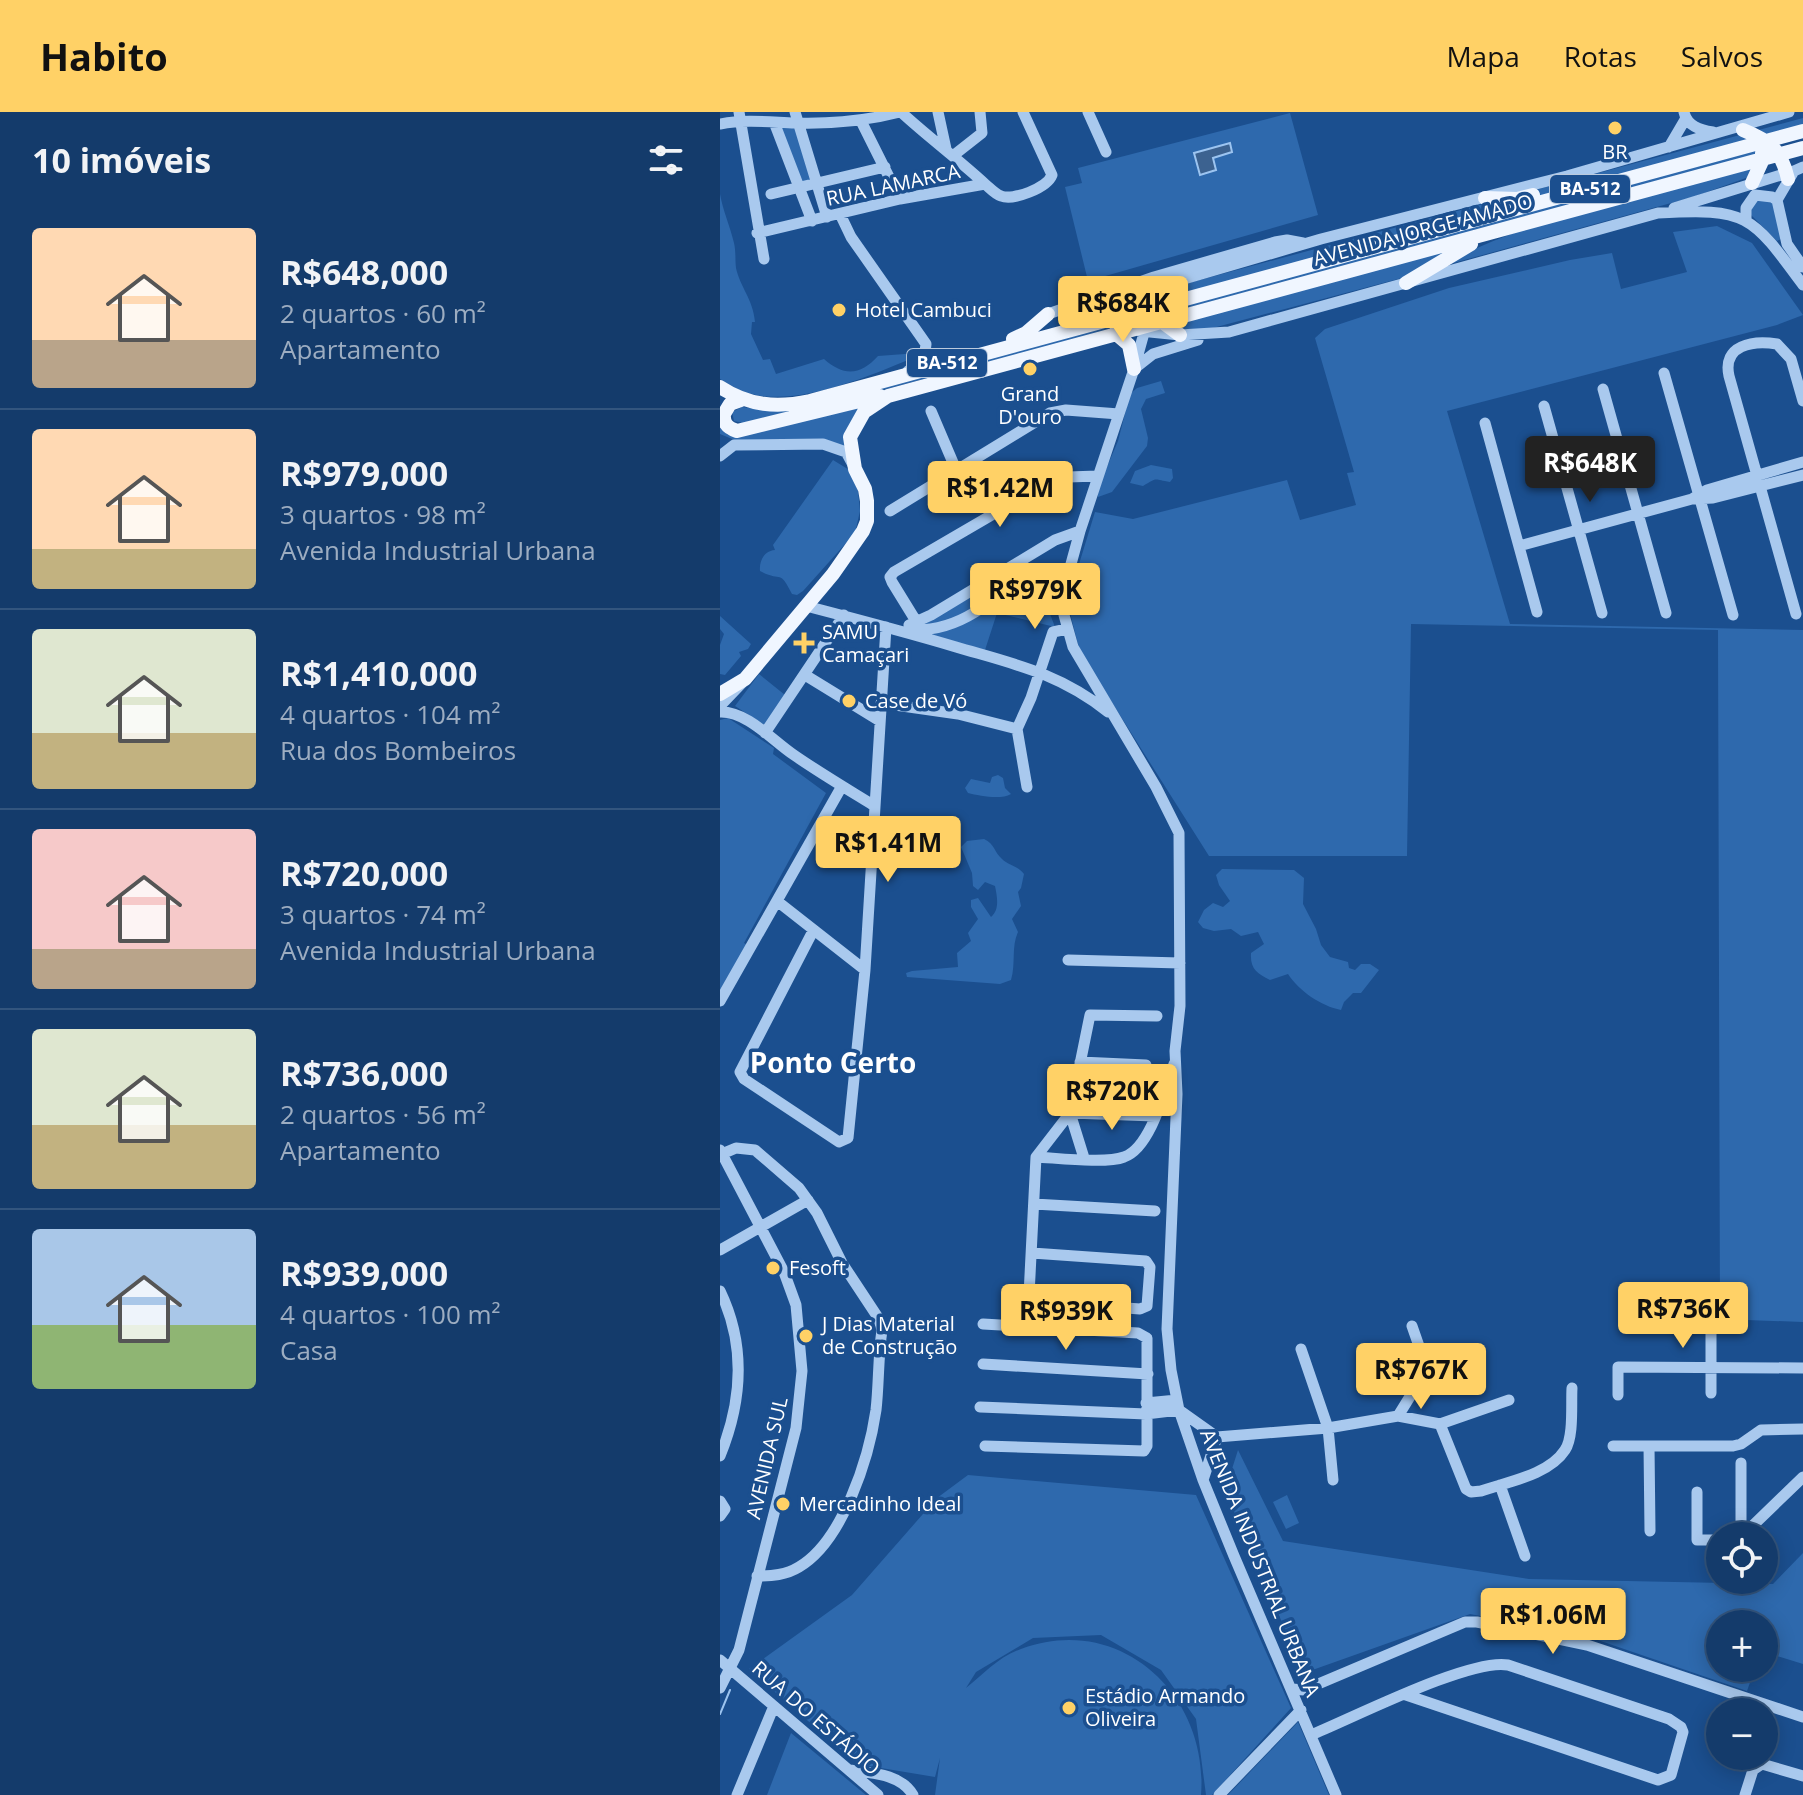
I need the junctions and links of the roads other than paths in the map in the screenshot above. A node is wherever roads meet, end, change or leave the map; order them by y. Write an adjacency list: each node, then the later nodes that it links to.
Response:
1 (901, 112): 10 (street); 20 (street)
2 (938, 112): 20 (street)
3 (980, 112): 20 (street)
4 (1023, 112): 28 (street, RUA LAMARCA)
5 (1088, 112): 21 (street)
6 (1789, 112): 13 (street, AVENIDA JORGE AMADO)
7 (1685, 115): 15 (street); 17 (street)
8 (739, 116): 11 (street); 12 (street); 41 (street)
9 (796, 118): 10 (street); 11 (street); 19 (street)
10 (861, 121): 25 (street)
11 (774, 122): 22 (street)
12 (720, 124)
13 (1738, 129): 15 (street, AVENIDA JORGE AMADO); 16 (main road)
14 (1803, 131): 16 (main road, AVENIDA JORGE AMADO / BA-512)
15 (1718, 132): 17 (street, AVENIDA JORGE AMADO)
16 (1764, 142): 23 (main road); 24 (main road); 31 (main road, AVENIDA JORGE AMADO / BA-512)
17 (1669, 147): 33 (street, AVENIDA JORGE AMADO)
18 (1803, 148): 23 (main road, AVENIDA JORGE AMADO / BA-512)
19 (805, 149): 22 (street); 29 (street)
20 (950, 152): 28 (street)
21 (1106, 152)
22 (787, 155): 30 (street)
23 (1779, 155): 24 (main road, AVENIDA JORGE AMADO / BA-512); 26 (main road)
24 (1763, 159): 27 (main road); 42 (main road, AVENIDA JORGE AMADO / BA-512)
25 (885, 167): 29 (street); 34 (street)
26 (1793, 173): 27 (street); 35 (street)
27 (1752, 183): 36 (street)
28 (985, 184): 34 (street, RUA LAMARCA)
29 (816, 185): 30 (street); 38 (street)
30 (800, 188): 32 (street); 40 (street)
31 (1596, 188): 33 (main road); 48 (main road, AVENIDA JORGE AMADO / BA-512)
32 (771, 194)
33 (1485, 198): 43 (street, AVENIDA JORGE AMADO)
34 (900, 199): 37 (street, RUA LAMARCA)
35 (1777, 200): 39 (street); 45 (street)
36 (1658, 213): 39 (street); 46 (street)
37 (840, 214): 38 (street, RUA LAMARCA); 58 (street)
38 (827, 217): 40 (street, RUA LAMARCA)
39 (1746, 220): 47 (street)
40 (812, 221): 41 (street, RUA LAMARCA)
41 (757, 233): 44 (street)
42 (1485, 235): 46 (main road); 50 (main road, AVENIDA JORGE AMADO / BA-512)
43 (1308, 243): 48 (street, AVENIDA JORGE AMADO); 49 (street, AVENIDA JORGE AMADO)
44 (764, 259)
45 (1803, 267)
46 (1406, 283): 52 (street)
47 (1803, 285)
48 (1152, 307): 50 (main road); 51 (street, AVENIDA JORGE AMADO); 55 (main road, AVENIDA JORGE AMADO / BA-512)
49 (1048, 314): 55 (main road)
50 (1162, 323): 51 (main road, AVENIDA JORGE AMADO / BA-512); 54 (main road)
51 (1141, 329): 53 (main road, AVENIDA JORGE AMADO / BA-512); 54 (street); 56 (street)
52 (1229, 332): 54 (street); 56 (street)
53 (1115, 333): 56 (main road); 61 (main road, AVENIDA JORGE AMADO / BA-512)
54 (1180, 335)
55 (925, 369): 58 (main road, AVENIDA JORGE AMADO / BA-512)
56 (1134, 369): 66 (street)
57 (1664, 373): 77 (street)
58 (902, 375): 62 (main road, AVENIDA JORGE AMADO / BA-512)
59 (720, 387): 62 (main road, BA-512)
60 (1603, 389): 79 (street)
61 (888, 396): 62 (main road); 72 (main road, AVENIDA JORGE AMADO / BA-512)
62 (741, 400)
63 (1803, 401): 76 (street)
64 (1544, 406): 80 (street)
65 (931, 411): 73 (street)
66 (1119, 414): 73 (street); 75 (street)
67 (1485, 423): 82 (street)
68 (721, 437): 69 (street)
69 (734, 445): 70 (street); 72 (street)
70 (720, 456)
71 (1803, 462): 76 (street)
72 (855, 469): 84 (main road, BA-512)
73 (957, 472): 78 (street)
74 (1803, 475): 76 (street)
75 (1098, 476): 81 (street); 91 (street)
76 (1758, 481): 77 (street); 88 (street)
77 (1697, 497): 79 (street); 90 (street)
78 (890, 511)
79 (1639, 513): 80 (street); 87 (street)
80 (1579, 530): 82 (street); 86 (street)
81 (1080, 531): 83 (street); 93 (street)
82 (1519, 546): 85 (street)
83 (1016, 564): 91 (street); 94 (street)
84 (806, 606): 89 (street); 98 (main road, BA-512)
85 (1537, 612)
86 (1602, 613)
87 (1666, 613)
88 (1796, 614)
89 (844, 615): 92 (street); 97 (street)
90 (1733, 615)
91 (916, 621): 94 (street)
92 (886, 627): 94 (street); 101 (street)
93 (1067, 629): 95 (street); 96 (street)
94 (900, 630): 95 (street)
95 (1040, 671): 99 (street); 105 (street)
96 (1088, 674): 99 (street); 103 (street)
97 (805, 675): 104 (street); 106 (street)
98 (745, 679): 100 (main road, BA-512); 102 (street)
99 (1076, 688): 103 (street)
100 (720, 694)
101 (881, 703): 104 (street); 105 (street)
102 (720, 709): 106 (street)
103 (1114, 717): 113 (street)
104 (880, 721): 109 (street)
105 (1017, 729): 108 (street)
106 (765, 733): 107 (street)
107 (842, 786): 109 (street); 110 (street)
108 (1027, 787)
109 (873, 805): 114 (street)
110 (777, 901): 111 (street); 115 (street)
111 (813, 931): 114 (street); 114 (street)
112 (1068, 960): 113 (street)
113 (1180, 963): 119 (street)
114 (865, 970)
115 (720, 1001)
116 (1157, 1016): 117 (street)
117 (1080, 1062): 118 (street); 120 (street)
118 (1146, 1065)
119 (1170, 1089): 121 (street); 144 (street, AVENIDA INDUSTRIAL URBANA)
120 (1070, 1113): 121 (street); 123 (street); 124 (street)
121 (1155, 1116): 124 (street)
122 (721, 1152): 125 (street); 128 (street, AVENIDA SUL)
123 (1036, 1157): 124 (street); 126 (street)
124 (1084, 1158)
125 (808, 1200): 128 (street); 172 (street)
126 (1034, 1204): 127 (street); 130 (street)
127 (1155, 1211)
128 (762, 1227): 129 (street); 172 (street, AVENIDA SUL)
129 (720, 1250)
130 (1032, 1253): 130 (street)
131 (720, 1291): 158 (street)
132 (983, 1324): 139 (street)
133 (1412, 1326): 147 (street)
134 (1711, 1330): 137 (street)
135 (1301, 1349): 149 (street)
136 (983, 1364): 139 (street)
137 (1711, 1368): 138 (street); 141 (street); 142 (street)
138 (1803, 1368)
139 (1148, 1374): 146 (street)
140 (1572, 1388): 163 (street)
141 (1711, 1393)
142 (1618, 1395)
143 (1509, 1400): 148 (street)
144 (1178, 1405): 146 (street); 151 (street); 156 (street, AVENIDA INDUSTRIAL URBANA)
145 (980, 1407): 146 (street)
146 (1146, 1409): 153 (street)
147 (1398, 1416): 148 (street); 149 (street)
148 (1440, 1424): 163 (street)
149 (1328, 1428): 152 (street); 162 (street)
150 (1803, 1429): 155 (street)
151 (1204, 1430): 152 (street); 156 (street)
152 (1217, 1437): 157 (street)
153 (985, 1446)
154 (1613, 1446): 155 (street)
155 (1649, 1446): 169 (street)
156 (1191, 1447): 157 (street); 161 (street, AVENIDA INDUSTRIAL URBANA)
157 (1213, 1452): 161 (street)
158 (720, 1456)
159 (1741, 1463): 167 (street)
160 (1803, 1477): 168 (street)
161 (1203, 1480): 177 (street, AVENIDA INDUSTRIAL URBANA)
162 (1333, 1480)
163 (1500, 1485): 171 (street)
164 (1697, 1492): 170 (street)
165 (720, 1501): 166 (street)
166 (720, 1516)
167 (1741, 1522)
168 (1756, 1522)
169 (1650, 1531)
170 (1706, 1540)
171 (1525, 1556)
172 (757, 1576): 174 (street, AVENIDA SUL)
173 (720, 1660): 174 (street, RUA DO ESTÁDIO)
174 (731, 1669): 176 (street, AVENIDA SUL); 180 (street, RUA DO ESTÁDIO)
175 (1432, 1684): 178 (street); 179 (street); 179 (street)
176 (720, 1688)
177 (1298, 1690): 181 (street); 182 (street)
178 (1406, 1695): 179 (street); 183 (street)
179 (1432, 1704)
180 (774, 1706): 184 (street, RUA DO ESTÁDIO); 186 (street)
181 (1300, 1706): 183 (street, AVENIDA INDUSTRIAL URBANA); 189 (street)
182 (1803, 1717)
183 (1311, 1735): 190 (street, AVENIDA INDUSTRIAL URBANA)
184 (850, 1770): 187 (street, RUA DO ESTÁDIO); 188 (street)
185 (1803, 1776): 191 (street)
186 (737, 1795)
187 (878, 1795)
188 (913, 1795)
189 (1219, 1795)
190 (1336, 1795)
191 (1745, 1795)

